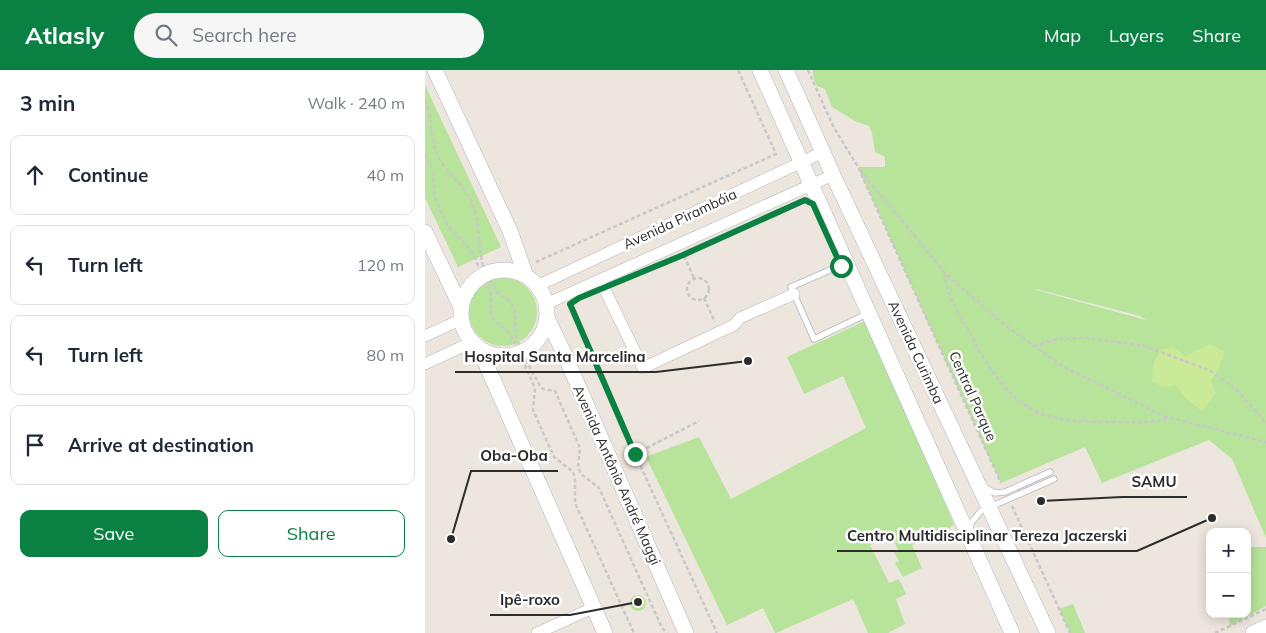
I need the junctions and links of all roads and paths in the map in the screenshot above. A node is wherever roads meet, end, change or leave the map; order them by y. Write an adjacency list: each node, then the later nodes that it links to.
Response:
1 (435, 70): 18 (street, Avenida Antônio André Maggi)
2 (738, 70): 18 (path)
3 (760, 70): 9 (street, Avenida Curimba)
4 (786, 70): 7 (street, Avenida Curimba)
5 (808, 70): 10 (path, Central Parque)
6 (425, 100): 17 (path)
7 (823, 152): 9 (street, Avenida Pirambóia); 11 (street, Avenida Curimba)
8 (425, 154): 17 (path)
9 (802, 162): 12 (street, Avenida Curimba); 18 (street, Avenida Pirambóia)
10 (858, 167): 16 (path, Central Parque); 41 (path, Central Parque)
11 (833, 174): 12 (street, Avenida Pirambóia); 39 (street, Avenida Curimba)
12 (812, 184): 15 (street, Avenida Curimba); 24 (street, Avenida Pirambóia)
13 (425, 232): 25 (street)
14 (683, 255): 19 (path)
15 (847, 263): 21 (lane); 26 (street, Avenida Curimba)
16 (944, 272): 30 (path, Central Parque); 33 (path)
17 (484, 275): 18 (street); 25 (street); 31 (path); 31 (path)
18 (532, 275): 24 (street, Avenida Antônio André Maggi)
19 (694, 278): 22 (path); 22 (path)
20 (604, 288): 21 (street)
21 (794, 294): 26 (lane)
22 (704, 298): 27 (path)
23 (574, 301): 37 (path)
24 (546, 311): 31 (street); 52 (street, Avenida Antônio André Maggi)
25 (461, 313): 28 (street); 29 (street)
26 (869, 313): 44 (street, Avenida Curimba)
27 (708, 326)
28 (425, 336)
29 (476, 345): 31 (street); 32 (street); 45 (street)
30 (1034, 346): 33 (path, Central Parque); 35 (path)
31 (521, 353): 50 (path); 51 (path)
32 (425, 364)
33 (1170, 417): 36 (path, Central Parque)
34 (699, 421): 37 (path)
35 (1266, 423)
36 (1266, 442)
37 (635, 454): 53 (path)
38 (1051, 472): 41 (lane)
39 (974, 475): 41 (lane); 43 (street, Avenida Curimba)
40 (1054, 479): 42 (lane)
41 (1005, 492)
42 (1009, 499): 43 (lane); 56 (path)
43 (989, 507): 44 (lane); 55 (street, Avenida Curimba)
44 (970, 540): 54 (street, Avenida Curimba)
45 (593, 608): 48 (street); 49 (street)
46 (1266, 609): 57 (path)
47 (1266, 628): 58 (street)
48 (537, 633)
49 (605, 633)
50 (634, 633)
51 (667, 633)
52 (686, 633)
53 (717, 633)
54 (1012, 633)
55 (1048, 633)
56 (1070, 633)
57 (1215, 633)
58 (1253, 633)

